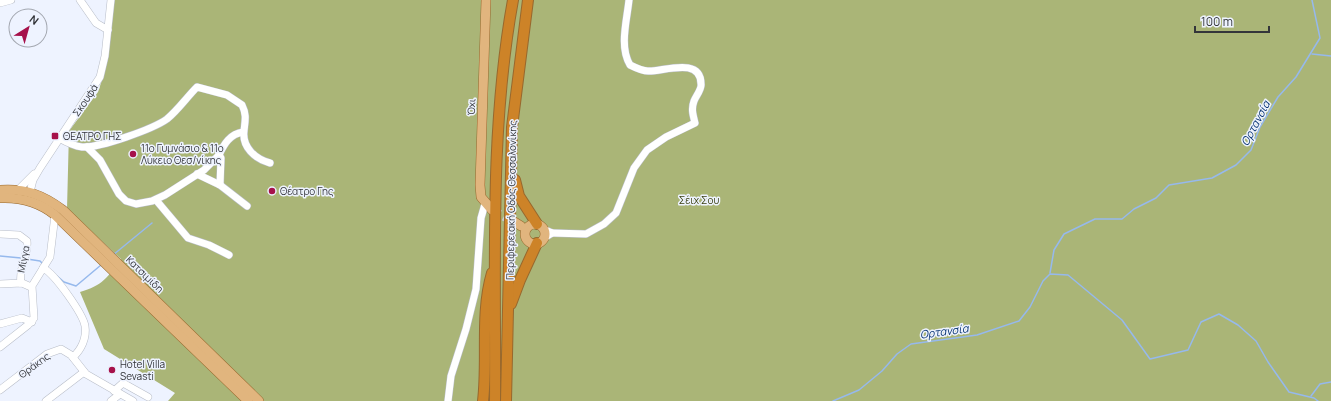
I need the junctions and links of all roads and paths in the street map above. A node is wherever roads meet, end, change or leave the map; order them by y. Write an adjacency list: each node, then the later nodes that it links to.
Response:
1 (10, 0): 9 (street)
2 (80, 0): 11 (street)
3 (111, 0): 11 (street, Σκουφά)
4 (486, 0): 27 (main road, Όχι)
5 (508, 0): 10 (highway)
6 (513, 0): 10 (highway, Περιφερειακή Οδός Θεσσαλονίκης)
7 (528, 0): 18 (highway, Περιφερειακή Οδός Θεσσαλονίκης)
8 (629, 0): 30 (street)
9 (0, 3)
10 (509, 24): 35 (highway, Περιφερειακή Οδός Θεσσαλονίκης)
11 (108, 30): 13 (street, Σκουφά)
12 (243, 132): 14 (street); 15 (street); 16 (street)
13 (59, 138): 14 (street); 17 (street, Σκουφά)
14 (87, 147): 25 (street)
15 (219, 155): 19 (street); 20 (street)
16 (270, 163)
17 (40, 168): 22 (street, Σκουφά); 23 (street, Σκουφά)
18 (512, 168): 29 (highway); 42 (highway, Περιφερειακή Οδός Θεσσαλονίκης)
19 (197, 174): 20 (street); 25 (street)
20 (220, 185): 26 (street)
21 (0, 190): 22 (main road, Κατσιμίδη)
22 (18, 190): 23 (main road, Κατσιμίδη)
23 (30, 197): 24 (main road, Κατσιμίδη); 28 (main road, Κατσιμίδη); 34 (main road, Κατσιμίδη)
24 (0, 198)
25 (156, 200): 33 (street)
26 (247, 206)
27 (489, 208): 41 (street)
28 (55, 215): 34 (main road, Κατσιμίδη); 36 (street)
29 (528, 227): 30 (street); 32 (main road); 32 (main road)
30 (552, 233): 32 (street)
31 (0, 234): 37 (street, Μίγγα)
32 (540, 241): 42 (highway)
33 (229, 256)
34 (110, 261): 56 (main road, Κατσιμίδη); 57 (main road, Κατσιμίδη)
35 (495, 264): 40 (highway); 59 (highway, Περιφερειακή Οδός Θεσσαλονίκης)
36 (44, 266): 39 (street); 46 (street)
37 (21, 283): 38 (street); 39 (street)
38 (0, 284)
39 (31, 287): 43 (street)
40 (489, 288): 41 (street); 51 (highway)
41 (476, 289): 58 (street)
42 (509, 312): 52 (highway, Περιφερειακή Οδός Θεσσαλονίκης)
43 (32, 321): 44 (street); 45 (street)
44 (0, 324)
45 (0, 347)
46 (72, 357): 47 (street, Θράκης); 48 (street, Θράκης)
47 (84, 372): 49 (street, Θράκης); 53 (street)
48 (0, 390)
49 (117, 392): 50 (street); 54 (street); 55 (street, Θράκης)
50 (148, 397)
51 (484, 398)
52 (507, 399)
53 (46, 401)
54 (111, 401)
55 (133, 401)
56 (248, 401)
57 (259, 401)
58 (448, 401)
59 (495, 401)

